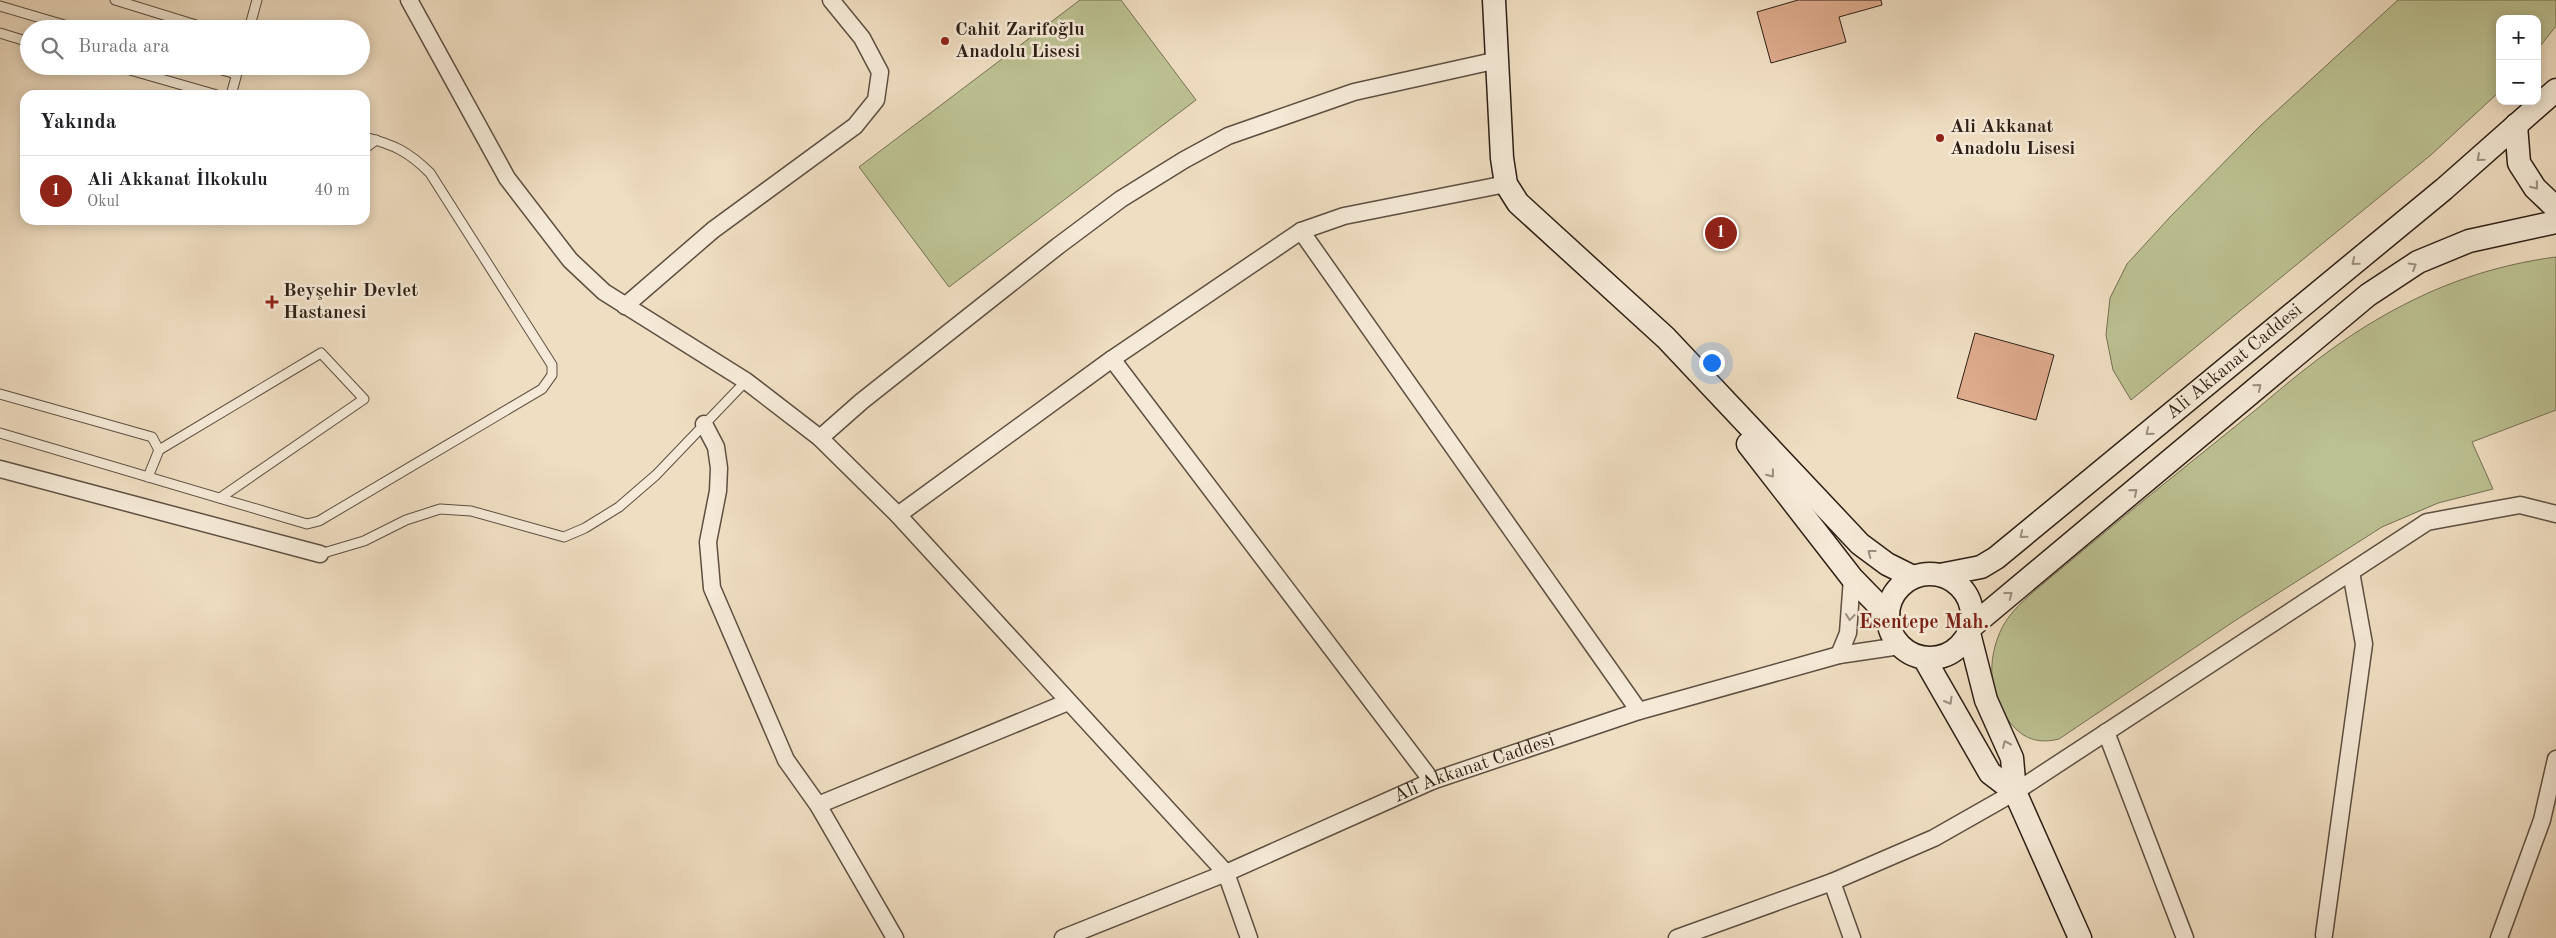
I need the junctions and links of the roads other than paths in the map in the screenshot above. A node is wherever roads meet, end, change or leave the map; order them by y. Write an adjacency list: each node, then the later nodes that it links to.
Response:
1 (115, 0): 8 (lane)
2 (257, 0): 9 (lane)
3 (409, 0): 26 (street)
4 (831, 0): 26 (street)
5 (1494, 0): 12 (main road)
6 (0, 6): 7 (lane)
7 (47, 20)
8 (180, 20)
9 (251, 20)
10 (0, 34): 11 (lane)
11 (20, 40)
12 (1498, 60): 22 (main road); 33 (street)
13 (148, 75): 15 (lane)
14 (237, 75): 16 (lane)
15 (200, 90)
16 (232, 90)
17 (2552, 99): 18 (main road, Ali Akkanat Caddesi)
18 (2516, 126): 23 (main road, one-way to 23); 42 (main road, Ali Akkanat Caddesi, one-way to 42)
19 (370, 138): 20 (lane)
20 (376, 140): 21 (lane); 37 (lane)
21 (370, 144)
22 (1506, 184): 25 (street); 27 (main road)
23 (2556, 208)
24 (2556, 222): 46 (main road, Ali Akkanat Caddesi, one-way to 24)
25 (1301, 231): 28 (street); 51 (street)
26 (625, 306): 29 (street)
27 (1666, 338): 43 (main road, one-way to 27); 44 (main road, one-way to 44)
28 (1112, 360): 39 (street); 54 (street)
29 (746, 381): 31 (lane); 33 (street)
30 (0, 394): 34 (lane)
31 (704, 424): 40 (lane); 56 (street)
32 (0, 432): 36 (lane)
33 (820, 438): 39 (street)
34 (159, 450): 36 (lane); 37 (lane)
35 (0, 469): 40 (street)
36 (148, 477): 37 (lane)
37 (220, 498)
38 (2556, 514): 41 (street)
39 (898, 515): 50 (street)
40 (320, 554)
41 (2351, 572): 52 (street); 59 (street)
42 (1940, 575): 43 (main road); 46 (main road)
43 (1913, 577): 45 (main road)
44 (1852, 578): 45 (main road); 48 (street, one-way to 48)
45 (1888, 615): 47 (main road)
46 (1970, 630): 49 (main road); 55 (main road, one-way to 46)
47 (1900, 646): 48 (street, Ali Akkanat Caddesi); 49 (main road)
48 (1839, 655): 51 (street, Ali Akkanat Caddesi)
49 (1924, 658): 55 (main road, one-way to 55)
50 (1068, 702): 56 (street); 57 (street)
51 (1639, 711): 54 (street, Ali Akkanat Caddesi)
52 (2106, 732): 55 (street); 66 (street)
53 (2556, 759): 67 (street)
54 (1432, 781): 57 (street, Ali Akkanat Caddesi)
55 (2015, 792): 58 (street); 65 (main road)
56 (818, 804): 60 (street)
57 (1226, 873): 61 (street, Ali Akkanat Caddesi); 62 (street)
58 (1832, 882): 63 (street); 64 (street)
59 (2325, 937)
60 (895, 938)
61 (1063, 938)
62 (1249, 938)
63 (1677, 938)
64 (1852, 938)
65 (2080, 938)
66 (2185, 938)
67 (2499, 938)

